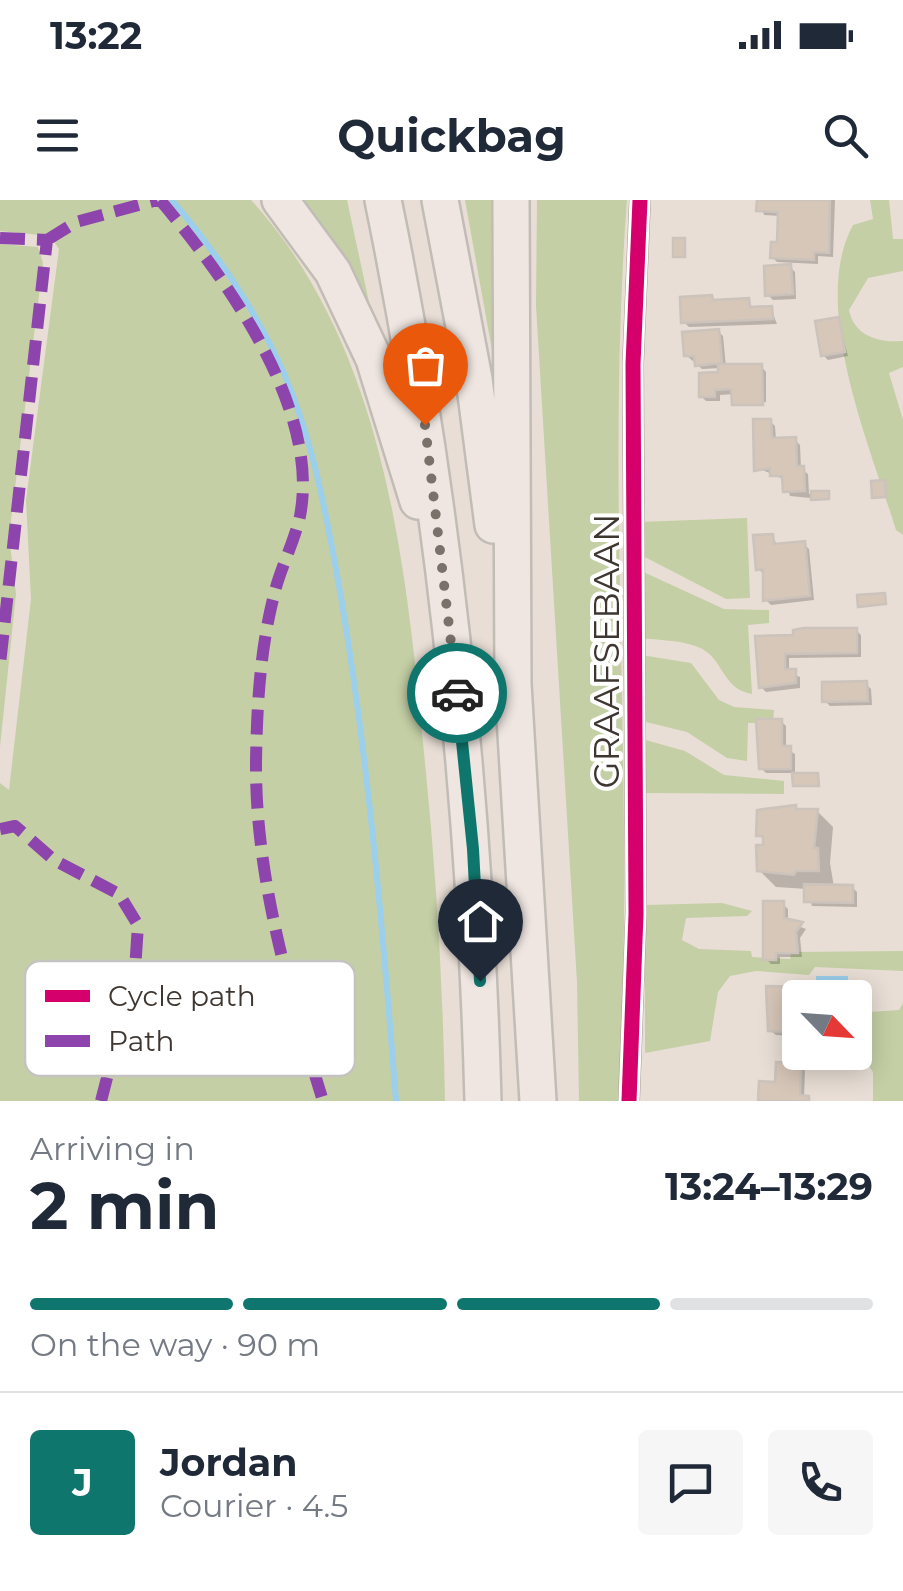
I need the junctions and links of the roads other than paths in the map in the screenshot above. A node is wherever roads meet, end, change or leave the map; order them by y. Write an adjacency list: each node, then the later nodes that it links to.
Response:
1 (280, 200): 6 (highway)
2 (383, 200): 6 (highway)
3 (440, 200): 7 (highway)
4 (511, 200): 7 (highway)
5 (640, 200): 10 (street, GRAAFSEBAAN)
6 (447, 600): 8 (highway)
7 (514, 684): 9 (highway)
8 (482, 1101)
9 (538, 1101)
10 (629, 1101)

